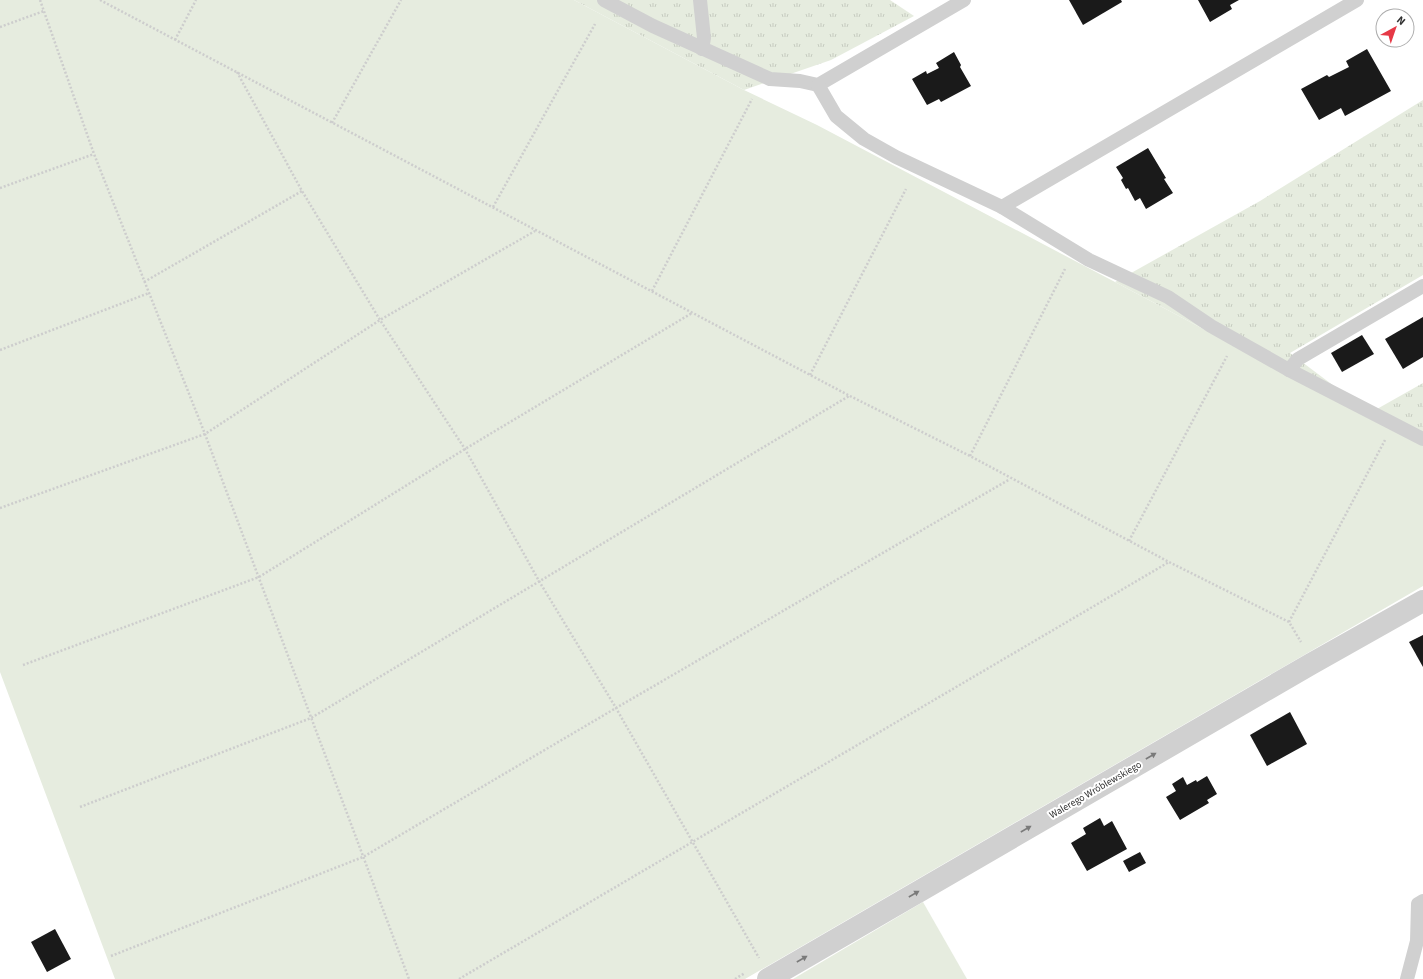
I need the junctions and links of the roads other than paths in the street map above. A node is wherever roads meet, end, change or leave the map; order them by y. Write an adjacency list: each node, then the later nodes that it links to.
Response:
1 (604, 0): 5 (lane)
2 (700, 0): 5 (lane)
3 (964, 0): 6 (lane)
4 (1357, 0): 7 (lane)
5 (702, 49): 6 (lane)
6 (818, 85): 7 (lane)
7 (1002, 207): 9 (lane)
8 (1423, 286): 9 (lane)
9 (1289, 370): 10 (lane)
10 (1423, 439)
11 (1423, 601): 13 (street, Walerego Wróblewskiego, one-way to 11)
12 (1423, 901): 14 (lane)
13 (765, 971)
14 (1406, 979)

